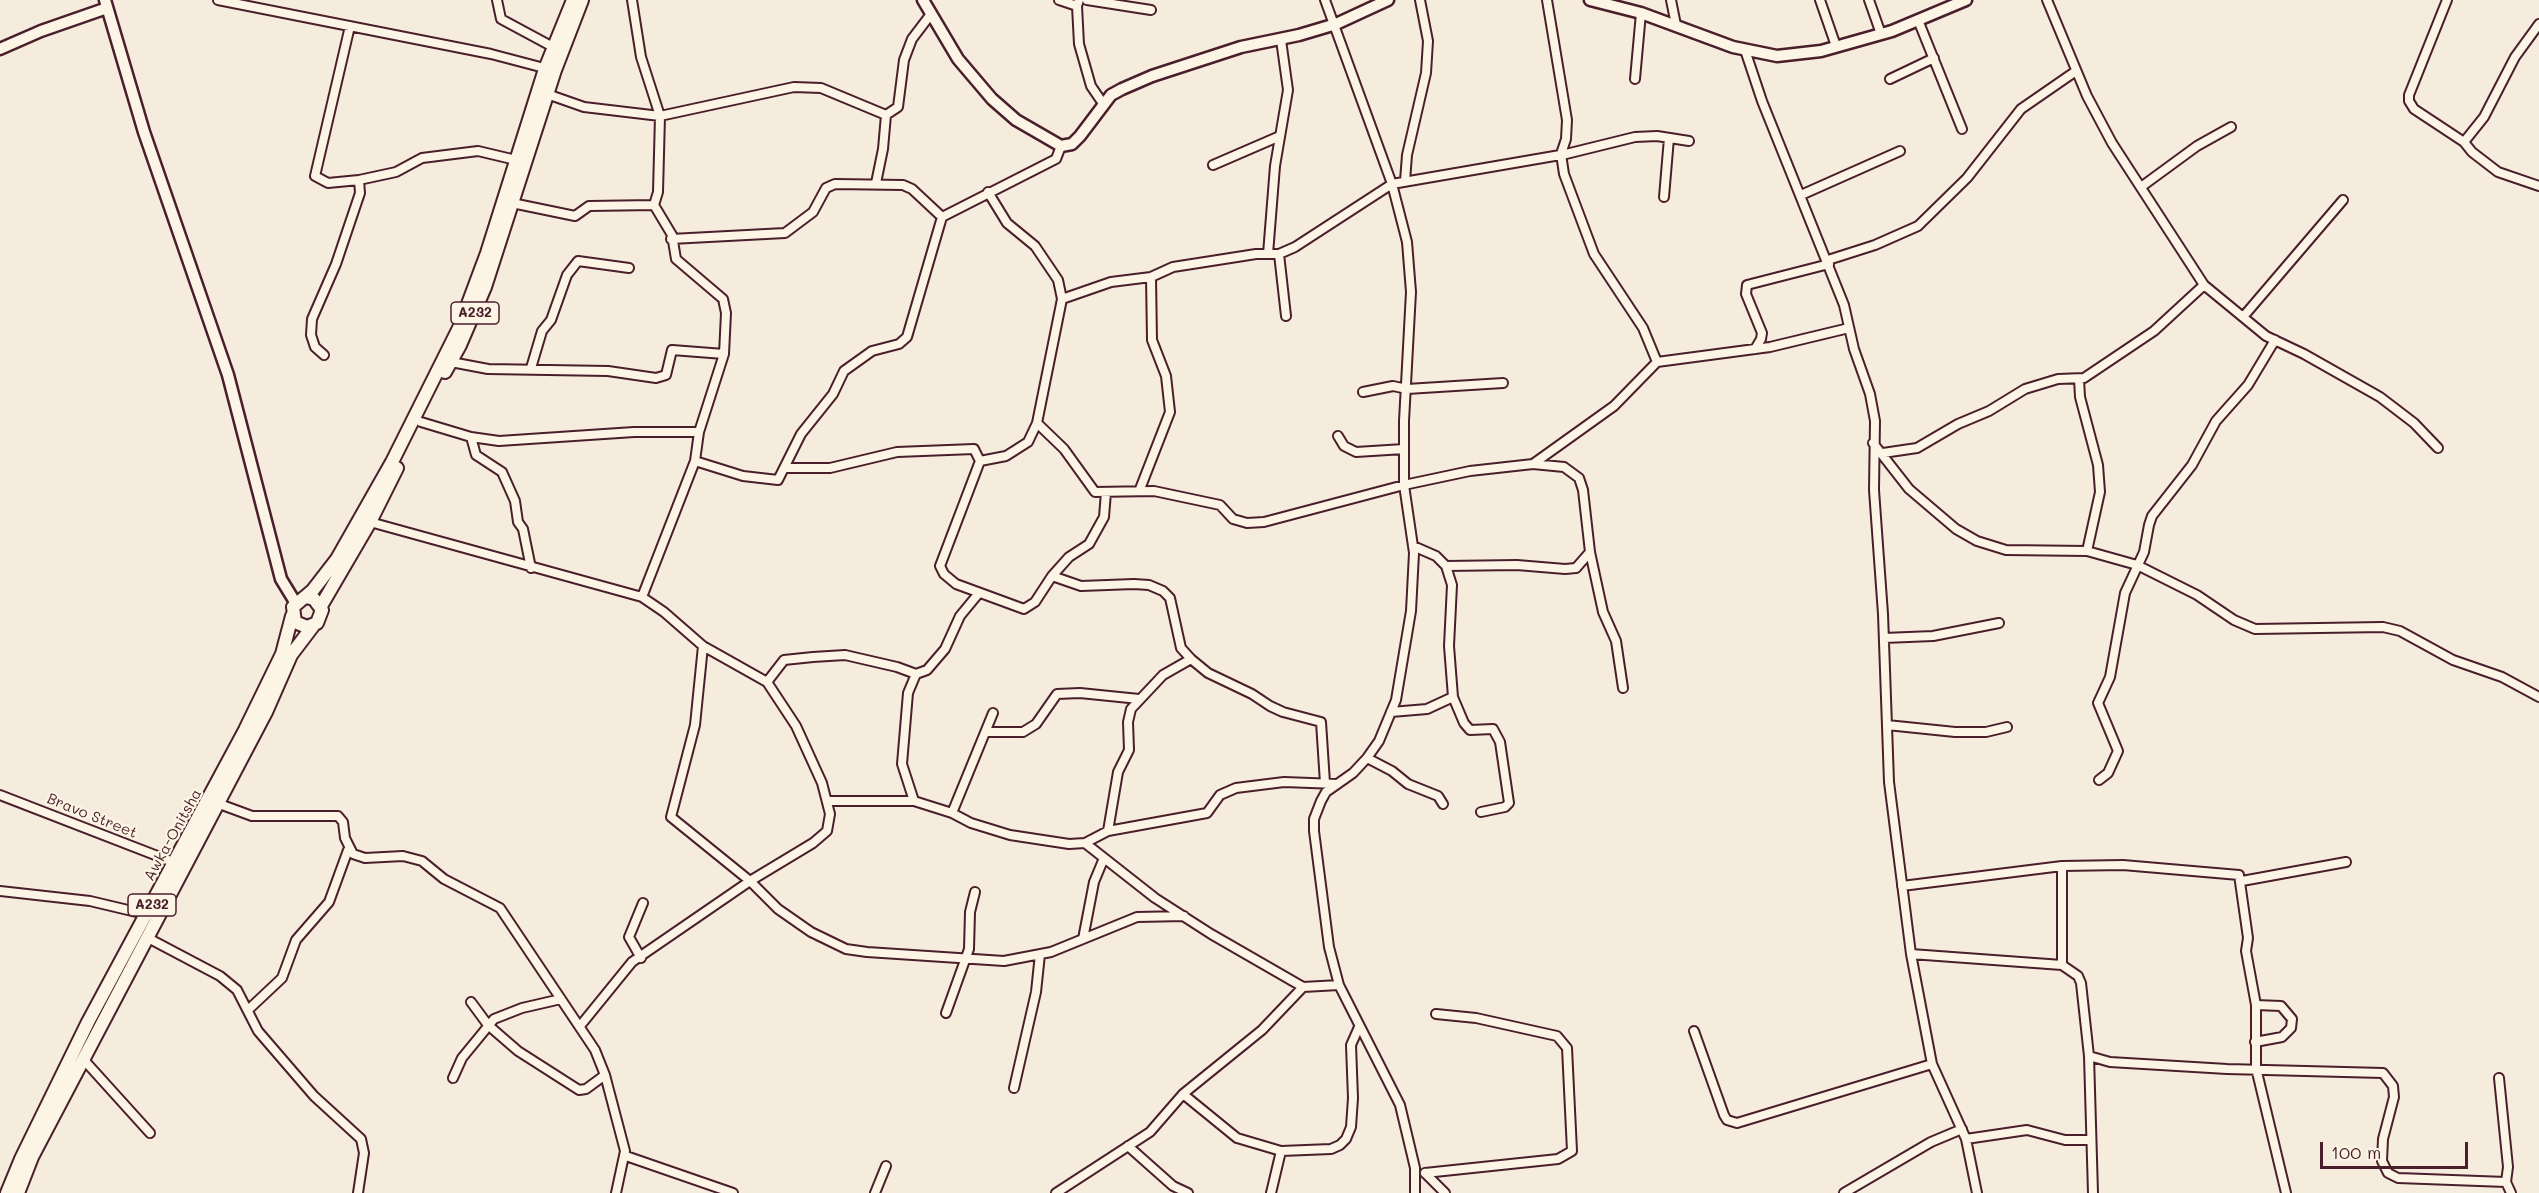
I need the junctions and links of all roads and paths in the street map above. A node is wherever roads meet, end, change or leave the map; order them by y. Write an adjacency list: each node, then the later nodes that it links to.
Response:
1 (218, 0): 29 (street)
2 (497, 0): 33 (street)
3 (573, 0): 33 (main road, A232)
4 (582, 0): 37 (main road, A232)
5 (632, 0): 44 (street)
6 (923, 0): 24 (street)
7 (1059, 0): 20 (street)
8 (1087, 0): 22 (street)
9 (1325, 0): 26 (street)
10 (1388, 0): 26 (street)
11 (1420, 0): 57 (street)
12 (1547, 0): 53 (street)
13 (1590, 0): 23 (street)
14 (1671, 0): 28 (street)
15 (1820, 0): 32 (street)
16 (1869, 0): 30 (street)
17 (1966, 0): 25 (street)
18 (2047, 0): 38 (street)
19 (2448, 0): 50 (street)
20 (1078, 3): 42 (street)
21 (106, 4): 34 (street); 117 (street)
22 (1151, 10)
23 (1641, 13): 28 (street); 40 (street)
24 (931, 14): 43 (street); 51 (street)
25 (1918, 20): 30 (street); 36 (street)
26 (1336, 24): 31 (street); 59 (street)
27 (2539, 24): 50 (street)
28 (1676, 25): 35 (street)
29 (350, 26): 37 (street); 56 (street)
30 (1881, 34): 32 (street)
31 (1281, 40): 42 (street); 47 (street)
32 (1836, 46): 35 (street)
33 (553, 47): 37 (main road, A232)
34 (0, 49)
35 (1745, 50): 63 (street)
36 (1934, 58): 39 (street); 46 (street)
37 (550, 69): 41 (main road, A232); 54 (main road, A232)
38 (2076, 71): 61 (street); 72 (street)
39 (1890, 79)
40 (1635, 80)
41 (547, 94): 44 (street); 66 (main road, A232)
42 (1104, 105): 51 (street)
43 (886, 115): 44 (street); 58 (street)
44 (660, 116): 67 (street)
45 (2231, 127): 61 (street)
46 (1962, 129)
47 (1280, 136): 55 (street); 70 (street)
48 (1669, 138): 49 (street); 53 (street); 64 (street)
49 (1689, 141)
50 (2464, 142): 60 (street)
51 (1061, 146): 62 (street)
52 (1900, 151): 63 (street)
53 (1561, 154): 57 (street); 85 (street)
54 (516, 160): 56 (street); 117 (main road, A232)
55 (1213, 165)
56 (358, 180): 83 (street)
57 (1405, 181): 59 (street)
58 (876, 183): 68 (street); 69 (street)
59 (1392, 184): 71 (street); 89 (street)
60 (2539, 186)
61 (2141, 187): 75 (street)
62 (988, 192): 68 (street); 76 (street)
63 (1801, 195): 72 (street)
64 (1664, 197)
65 (2343, 200): 78 (street)
66 (512, 203): 67 (street); 84 (main road, A232)
67 (654, 205): 69 (street)
68 (942, 217): 103 (street)
69 (671, 239): 82 (street)
70 (1268, 254): 71 (street); 74 (street)
71 (1279, 254): 77 (street)
72 (1829, 262): 79 (street); 81 (street)
73 (629, 268): 86 (street)
74 (1151, 277): 76 (street); 105 (street)
75 (2204, 285): 78 (street); 87 (street)
76 (1062, 299): 92 (street)
77 (1286, 316)
78 (2243, 317): 80 (street)
79 (1849, 327): 81 (street); 96 (street)
80 (2274, 340): 97 (street); 111 (street)
81 (1755, 349): 85 (street)
82 (724, 354): 86 (street); 93 (street)
83 (324, 355)
84 (451, 362): 86 (street); 91 (main road, A232)
85 (1657, 362): 102 (street)
86 (531, 368)
87 (2079, 380): 99 (street); 109 (street)
88 (1503, 383): 89 (street)
89 (1407, 389): 90 (street); 98 (street)
90 (1363, 392)
91 (421, 422): 95 (street); 107 (main road, A232)
92 (1037, 423): 100 (street); 106 (street)
93 (699, 432): 95 (street); 101 (street)
94 (1338, 436): 98 (street)
95 (471, 437): 113 (street)
96 (1873, 443): 99 (street); 122 (street)
97 (2438, 448)
98 (1404, 450): 104 (street)
99 (1883, 453): 109 (street)
100 (980, 460): 103 (street); 115 (street)
101 (695, 461): 103 (street); 116 (street)
102 (1533, 464): 104 (street); 110 (street)
103 (786, 468)
104 (1404, 485): 105 (street); 108 (street)
105 (1140, 489): 106 (street)
106 (1106, 492): 114 (street)
107 (370, 522): 113 (street); 118 (main road, A232)
108 (1413, 546): 112 (street); 131 (street)
109 (2087, 551): 111 (street)
110 (1590, 552): 112 (street); 127 (street)
111 (2137, 565): 129 (street); 137 (street)
112 (1446, 566): 128 (street)
113 (531, 568): 116 (street)
114 (1052, 576): 115 (street); 124 (street)
115 (979, 593): 125 (street)
116 (642, 597): 123 (street)
117 (301, 600): 118 (main road); 119 (main road, A232)
118 (321, 606): 121 (main road, A232)
119 (292, 616): 121 (main road); 143 (main road, Awka-Onitsha / A232)
120 (1999, 623): 122 (street)
121 (313, 626): 143 (main road, Awka-Onitsha / A232)
122 (1884, 638): 133 (street)
123 (703, 646): 126 (street); 154 (street)
124 (1191, 659): 130 (street); 138 (street)
125 (916, 674): 126 (street); 142 (street)
126 (767, 682): 141 (street)
127 (1623, 688)
128 (1453, 697): 131 (street); 145 (street)
129 (2539, 697)
130 (1139, 699): 135 (street); 147 (street)
131 (1391, 712): 136 (street)
132 (993, 713): 135 (street)
133 (1887, 725): 134 (street); 156 (street)
134 (2007, 727)
135 (987, 732): 146 (street)
136 (1366, 758): 139 (street); 144 (street)
137 (2099, 780)
138 (1325, 783): 139 (street); 147 (street)
139 (1338, 784): 169 (street)
140 (0, 795): 151 (street, Bravo Street)
141 (828, 801): 142 (street); 154 (street)
142 (914, 801): 146 (street)
143 (214, 802): 149 (street); 151 (main road, Awka-Onitsha / A232); 160 (main road, Awka-Onitsha / A232)
144 (1443, 804)
145 (1481, 812)
146 (952, 813): 148 (street)
147 (1108, 831): 148 (street)
148 (1085, 843): 150 (street)
149 (348, 850): 171 (street); 174 (street)
150 (1104, 858): 161 (street); 163 (street)
151 (173, 862): 160 (main road, Awka-Onitsha / A232)
152 (2346, 862): 155 (street)
153 (2062, 866): 155 (street); 156 (street); 168 (street)
154 (750, 881): 166 (street); 167 (street)
155 (2242, 881): 173 (street)
156 (1902, 886): 165 (street)
157 (0, 891): 160 (street)
158 (975, 892): 167 (street)
159 (643, 903): 166 (street)
160 (153, 915): 162 (main road, Awka-Onitsha / A232); 203 (main road, Awka-Onitsha / A232)
161 (1184, 916): 163 (street); 170 (street)
162 (148, 938): 174 (street); 183 (main road, Awka-Onitsha / A232)
163 (1083, 939): 164 (street)
164 (1040, 954): 167 (street); 189 (street)
165 (1911, 954): 168 (street); 184 (street)
166 (641, 958): 178 (street)
167 (966, 959): 175 (street)
168 (2062, 965): 182 (street)
169 (1339, 985): 170 (street); 179 (street)
170 (1303, 987): 190 (street)
171 (561, 999): 177 (street); 178 (street)
172 (471, 1002): 177 (street)
173 (2256, 1005): 181 (street); 181 (street)
174 (248, 1010): 205 (street)
175 (946, 1013)
176 (1436, 1014): 200 (street)
177 (488, 1024): 186 (street); 187 (street)
178 (580, 1026): 186 (street)
179 (1359, 1027): 196 (street); 199 (street)
180 (1694, 1031): 184 (street)
181 (2255, 1042): 185 (street)
182 (2089, 1056): 185 (street); 194 (street)
183 (84, 1060): 192 (street); 204 (main road, Awka-Onitsha / A232)
184 (1932, 1064): 191 (street)
185 (2256, 1068): 201 (street); 217 (street)
186 (605, 1075): 197 (street)
187 (453, 1078)
188 (2499, 1078): 201 (street)
189 (1014, 1088)
190 (1183, 1094): 195 (street); 196 (street)
191 (1962, 1129): 193 (street); 214 (street)
192 (150, 1133)
193 (1966, 1139): 194 (street); 215 (street)
194 (2091, 1140): 216 (street)
195 (1128, 1146): 202 (street); 209 (street)
196 (1281, 1151): 211 (street)
197 (626, 1156): 206 (street); 207 (street)
198 (886, 1166): 208 (street)
199 (1415, 1168): 200 (street); 212 (street)
200 (1425, 1173): 213 (street)
201 (2506, 1182): 218 (street)
202 (1172, 1190): 210 (street)
203 (7, 1193)
204 (18, 1193)
205 (358, 1193)
206 (616, 1193)
207 (733, 1193)
208 (875, 1193)
209 (1056, 1193)
210 (1188, 1193)
211 (1270, 1193)
212 (1415, 1193)
213 (1445, 1193)
214 (1844, 1193)
215 (1977, 1193)
216 (2093, 1193)
217 (2286, 1193)
218 (2511, 1193)

